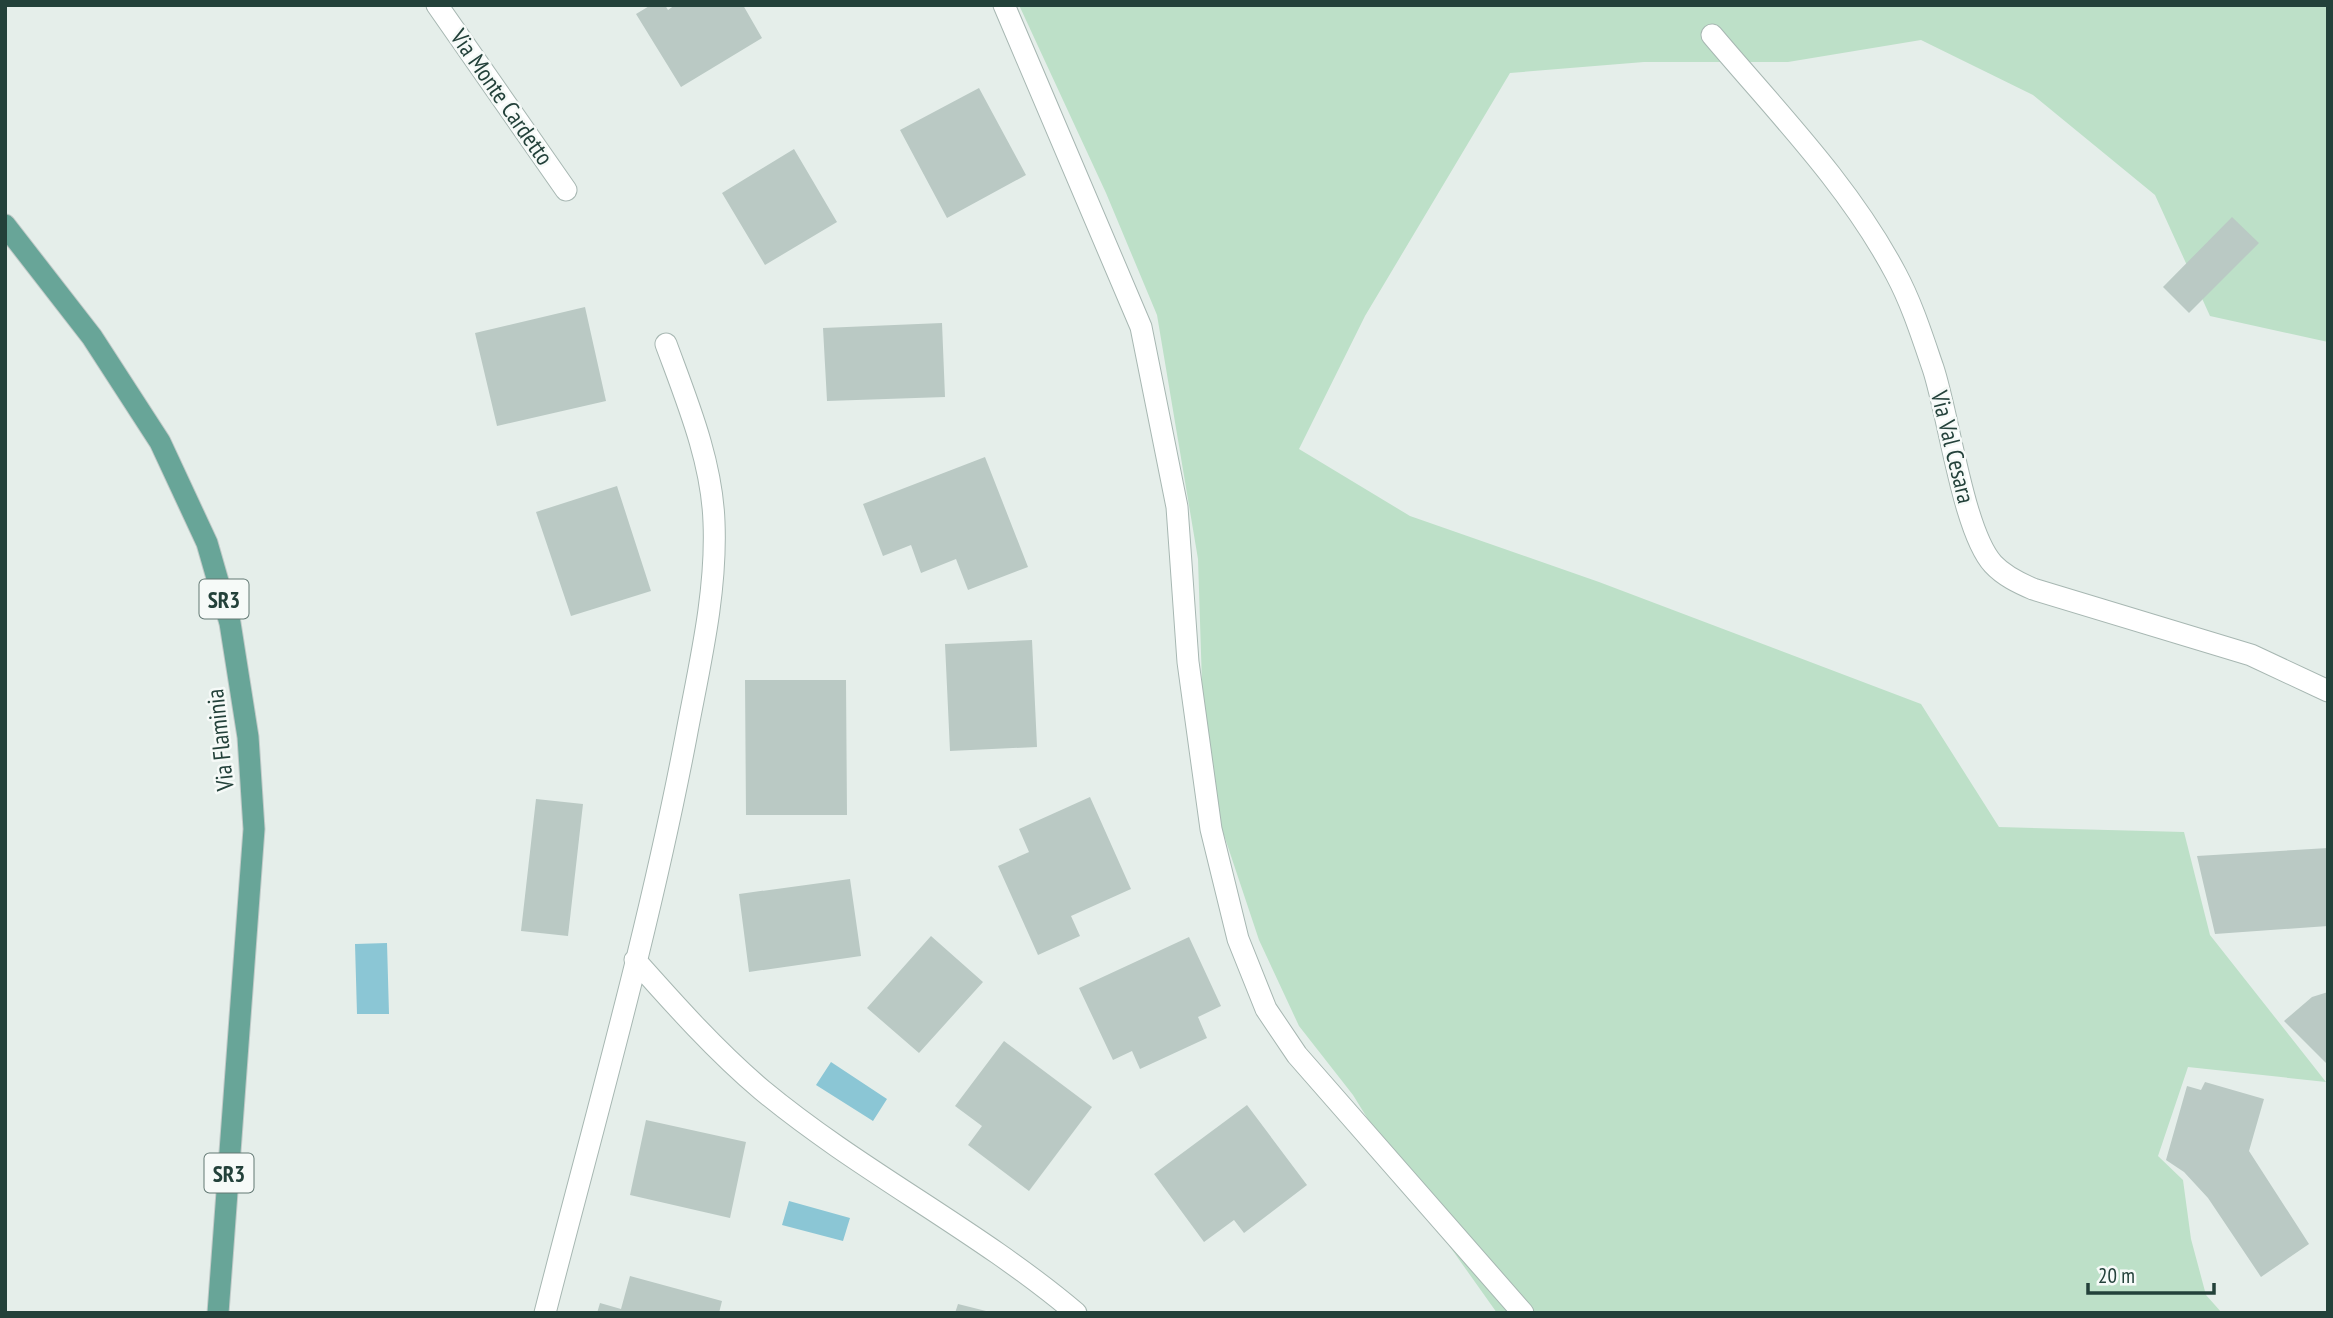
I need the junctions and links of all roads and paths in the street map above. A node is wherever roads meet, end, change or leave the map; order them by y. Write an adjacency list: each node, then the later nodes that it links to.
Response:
1 (437, 5): 4 (street, Via Monte Cardetto)
2 (1004, 5): 12 (street)
3 (1712, 35): 7 (street, Via Val Cesara)
4 (566, 190)
5 (5, 225): 9 (main road, Via Flaminia / SR3)
6 (666, 344): 8 (street)
7 (2328, 691)
8 (635, 960): 10 (street); 11 (street)
9 (218, 1313)
10 (545, 1313)
11 (1076, 1313)
12 (1523, 1313)

